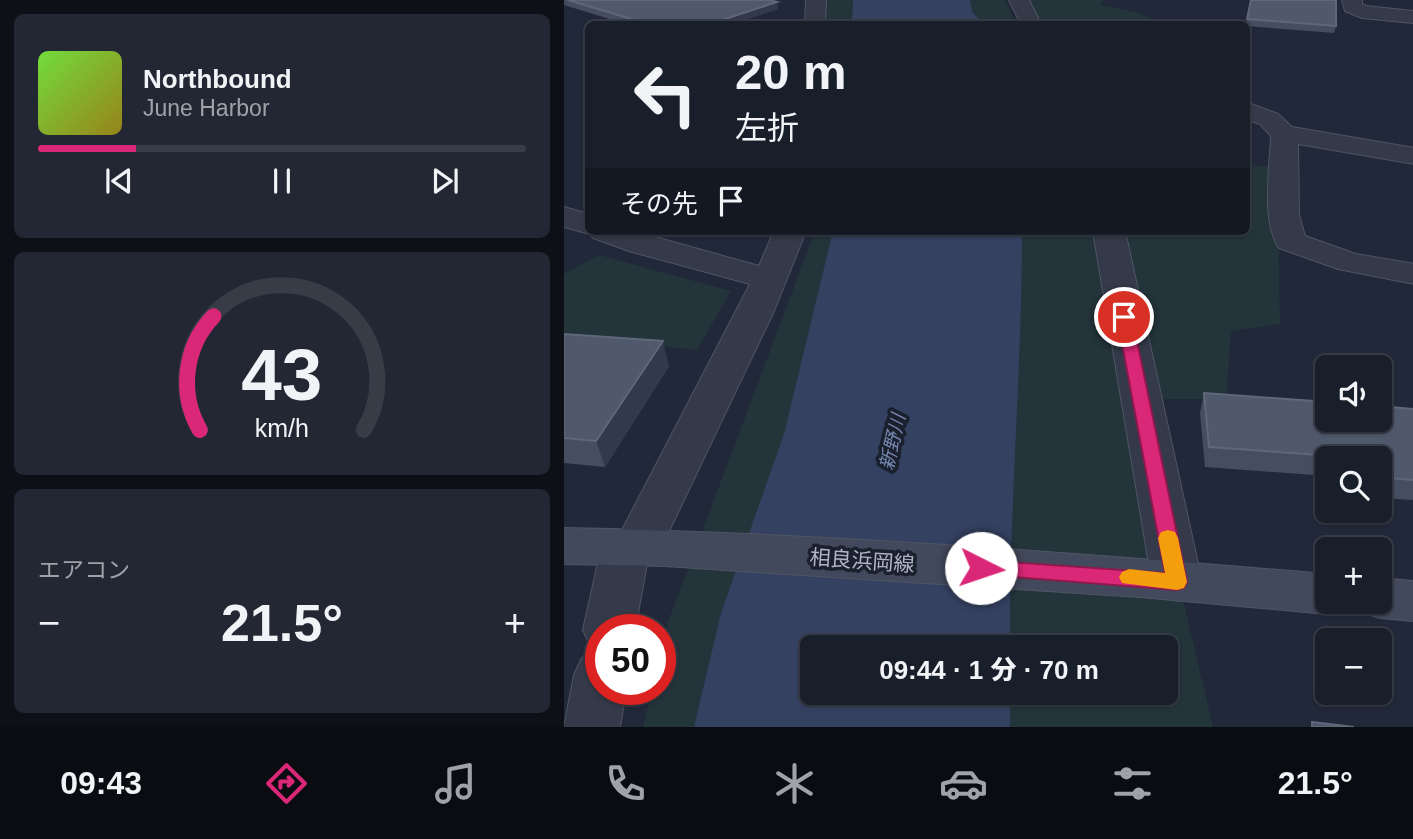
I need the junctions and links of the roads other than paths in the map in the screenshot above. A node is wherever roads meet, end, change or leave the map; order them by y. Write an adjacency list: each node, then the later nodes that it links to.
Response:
1 (816, 0): 5 (street)
2 (1019, 0): 6 (street)
3 (1352, 0): 4 (street)
4 (1413, 17)
5 (815, 21)
6 (1030, 21)
7 (1250, 111): 8 (street)
8 (1284, 134): 9 (street); 15 (street)
9 (1413, 156)
10 (564, 216): 11 (street)
11 (585, 224)
12 (615, 235): 16 (street)
13 (788, 235): 16 (street)
14 (1110, 235): 19 (street)
15 (1413, 274)
16 (770, 279): 18 (street)
17 (564, 546): 18 (main road, 相良浜岡線)
18 (642, 548): 19 (main road, 相良浜岡線); 23 (street)
19 (1158, 580): 20 (main road, 相良浜岡線)
20 (1315, 593)
21 (1392, 599): 22 (main road)
22 (1413, 601)
23 (615, 614)
24 (595, 705): 25 (street)
25 (591, 727)

